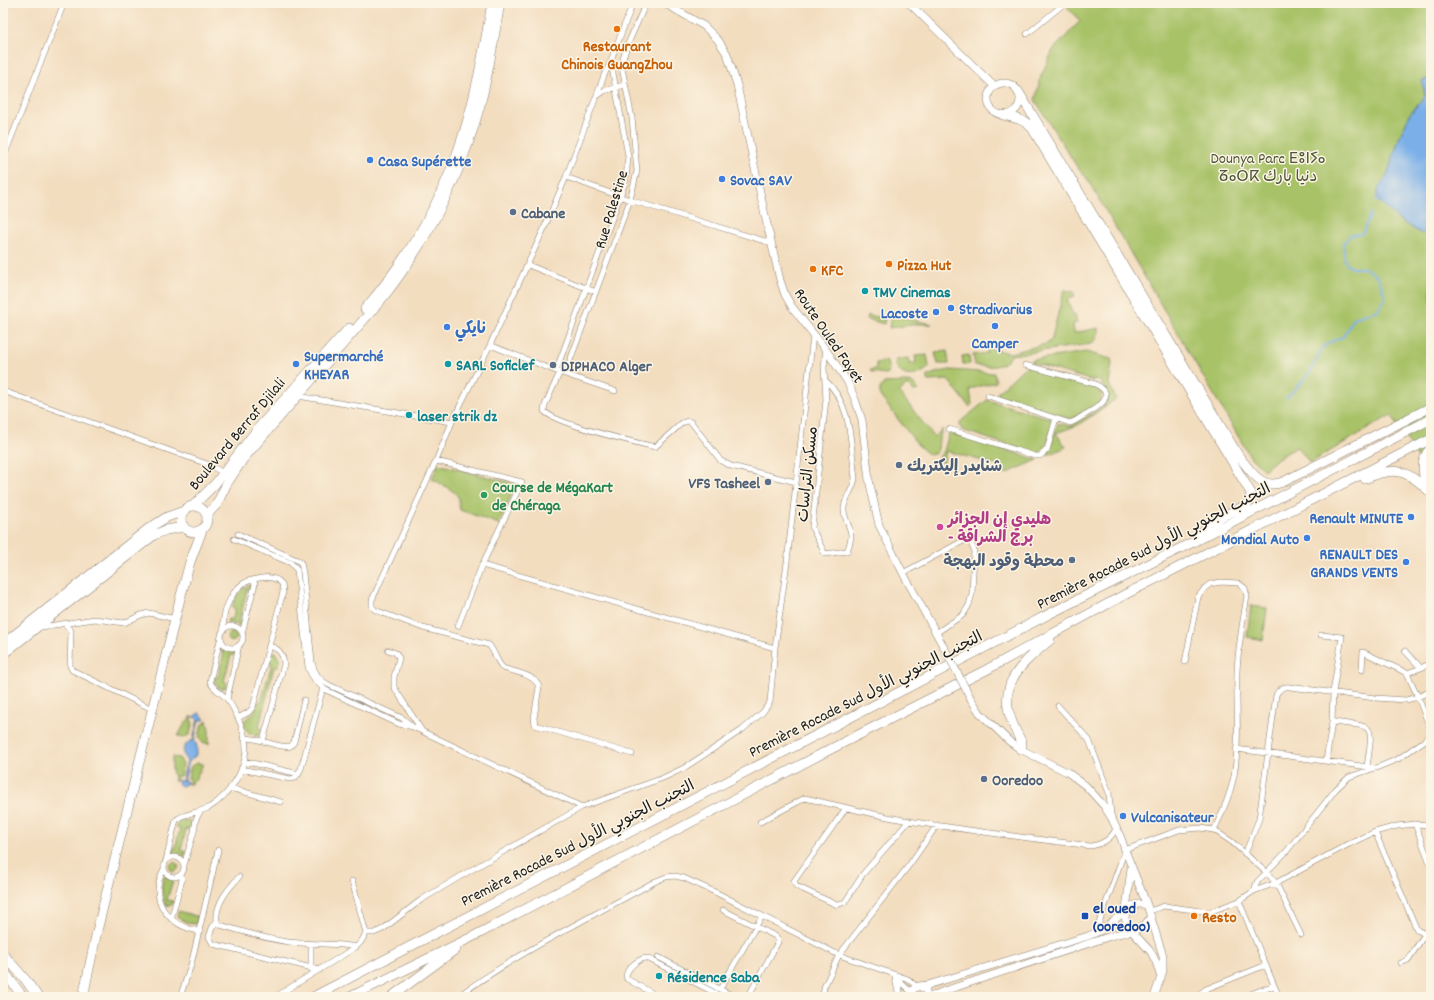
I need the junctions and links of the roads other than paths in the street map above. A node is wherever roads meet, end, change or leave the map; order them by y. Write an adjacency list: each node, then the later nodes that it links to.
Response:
1 (64, 3): 17 (street)
2 (492, 3): 44 (highway, Boulevard Berraf Djilali)
3 (500, 3): 33 (highway, Boulevard Berraf Djilali)
4 (633, 3): 10 (street, Rue Palestine)
5 (646, 3): 11 (street, Rue Palestine)
6 (664, 3): 21 (main road, Route Ouled Fayet)
7 (909, 3): 12 (main road)
8 (1065, 3): 9 (street)
9 (1027, 34)
10 (611, 62): 13 (street, Rue Palestine); 15 (street)
11 (624, 85): 13 (street); 20 (street, Rue Palestine)
12 (994, 86): 14 (main road); 16 (main road)
13 (615, 88): 15 (street); 19 (street, Rue Palestine)
14 (1018, 91): 16 (main road); 35 (highway)
15 (596, 97): 18 (street)
16 (1003, 115): 35 (highway)
17 (3, 159)
18 (566, 178): 19 (street); 22 (street)
19 (620, 196): 20 (street); 23 (street, Rue Palestine)
20 (630, 200): 21 (street); 24 (street, Rue Palestine)
21 (771, 243): 25 (main road, Route Ouled Fayet)
22 (528, 265): 23 (street); 26 (street)
23 (587, 288): 24 (street); 29 (street, Rue Palestine)
24 (596, 292): 29 (street, Rue Palestine)
25 (812, 335): 27 (main road, Route Ouled Fayet); 45 (street)
26 (490, 346): 29 (street); 39 (street)
27 (826, 350): 30 (street, مسكن التراسات); 57 (main road, Route Ouled Fayet)
28 (1025, 365): 37 (street)
29 (561, 372): 32 (street); 45 (street)
30 (825, 380): 30 (street, مسكن التراسات)
31 (3, 391): 44 (street)
32 (615, 391)
33 (298, 396): 39 (street); 49 (highway, Boulevard Berraf Djilali)
34 (988, 396): 37 (street)
35 (1198, 397): 36 (highway); 55 (highway)
36 (1431, 407)
37 (1056, 418): 40 (street)
38 (1431, 419): 55 (highway, Première Rocade Sud التجنب الجنوبي الأول)
39 (452, 422): 43 (street)
40 (949, 429)
41 (1431, 439): 53 (highway, Première Rocade Sud التجنب الجنوبي الأول)
42 (1431, 448): 46 (highway)
43 (436, 461): 56 (street); 99 (street)
44 (223, 473): 47 (highway, Boulevard Berraf Djilali)
45 (796, 482): 72 (street)
46 (1430, 492): 53 (highway)
47 (193, 506): 48 (highway); 49 (highway)
48 (184, 511): 50 (highway); 69 (highway)
49 (206, 515): 51 (highway)
50 (184, 527): 51 (highway); 62 (highway)
51 (203, 528): 59 (highway)
52 (238, 534): 91 (street)
53 (1242, 535): 63 (highway, Première Rocade Sud التجنب الجنوبي الأول)
54 (234, 539): 81 (street)
55 (1195, 541): 172 (highway, Première Rocade Sud التجنب الجنوبي الأول)
56 (482, 565): 61 (street); 72 (street)
57 (903, 573): 66 (main road, Route Ouled Fayet); 66 (street)
58 (252, 580): 64 (street); 65 (street); 71 (street)
59 (175, 619): 60 (street); 88 (highway)
60 (65, 624): 62 (street); 88 (street)
61 (458, 626)
62 (38, 627): 75 (highway)
63 (1066, 627): 97 (highway); 148 (highway, Première Rocade Sud التجنب الجنوبي الأول)
64 (224, 630): 65 (street); 68 (street)
65 (242, 633): 70 (street)
66 (936, 633): 97 (main road, Route Ouled Fayet, bridge)
67 (1321, 635): 83 (street)
68 (221, 636): 70 (street); 85 (street)
69 (3, 644)
70 (239, 645): 85 (street)
71 (269, 646): 89 (street); 95 (street)
72 (775, 648): 108 (street)
73 (388, 650): 92 (street)
74 (1405, 651): 78 (street)
75 (3, 654)
76 (1185, 662): 96 (street)
77 (1431, 664): 78 (street)
78 (1421, 668): 80 (street)
79 (1362, 670): 80 (street)
80 (1407, 673): 84 (street)
81 (323, 688): 91 (street); 105 (street)
82 (1431, 691): 84 (street)
83 (1333, 692): 84 (street); 90 (street); 98 (street)
84 (1418, 697): 93 (street)
85 (227, 699): 89 (street)
86 (304, 700): 95 (street)
87 (1058, 706): 111 (street)
88 (152, 709): 157 (highway)
89 (238, 718): 94 (street)
90 (1332, 722): 101 (street); 102 (street)
91 (413, 727): 92 (street)
92 (423, 732): 108 (street)
93 (1431, 732): 103 (street)
94 (244, 738): 95 (street); 100 (street)
95 (263, 741)
96 (1236, 748): 98 (street); 118 (street)
97 (1020, 749): 111 (main road, Route Ouled Fayet)
98 (1269, 753): 101 (street); 122 (street)
99 (632, 754)
100 (244, 761): 104 (street); 105 (street)
101 (1326, 761): 102 (street)
102 (1367, 767): 103 (street)
103 (1376, 768): 128 (street)
104 (241, 769): 105 (street); 106 (street)
105 (299, 774)
106 (230, 788): 107 (street); 110 (street)
107 (281, 802)
108 (582, 807): 145 (street)
109 (846, 808): 112 (street); 112 (street); 113 (street)
110 (200, 812): 123 (street); 124 (street)
111 (1111, 817): 117 (main road, Route Ouled Fayet)
112 (909, 821): 115 (street)
113 (760, 822)
114 (1415, 824): 116 (street); 119 (street); 126 (street)
115 (937, 825): 117 (street); 153 (street)
116 (1431, 825)
117 (1116, 828): 121 (main road, Route Ouled Fayet)
118 (1214, 830): 121 (street); 122 (street)
119 (1375, 832): 132 (street); 147 (street)
120 (218, 850): 142 (street)
121 (1124, 850): 125 (main road, Route Ouled Fayet); 146 (street)
122 (1245, 854): 128 (street)
123 (166, 860): 124 (street); 127 (street)
124 (184, 865): 129 (street)
125 (1132, 866): 135 (main road); 137 (main road, Route Ouled Fayet)
126 (1431, 866)
127 (164, 869): 129 (street); 139 (street)
128 (1266, 873): 132 (street); 133 (street)
129 (181, 874): 139 (street)
130 (239, 877): 140 (street)
131 (352, 881): 145 (street)
132 (1276, 883): 133 (street); 149 (street)
133 (1254, 891): 134 (street)
134 (1239, 901): 137 (street); 156 (street)
135 (1126, 909): 137 (main road); 143 (main road); 146 (main road)
136 (723, 910): 141 (street)
137 (1149, 911): 143 (main road); 162 (main road, Route Ouled Fayet)
138 (762, 916): 141 (street); 153 (street); 175 (street)
139 (171, 919): 142 (street)
140 (217, 922): 150 (street); 158 (street)
141 (756, 926): 164 (street); 179 (street)
142 (200, 931): 166 (street)
143 (1131, 931): 162 (main road); 183 (main road)
144 (1431, 931): 147 (street)
145 (366, 933): 151 (street)
146 (1095, 934): 165 (main road)
147 (1425, 934): 155 (street)
148 (476, 935): 173 (highway, Première Rocade Sud التجنب الجنوبي الأول); 174 (highway)
149 (1300, 935)
150 (311, 944): 151 (street); 158 (street)
151 (356, 947): 160 (street)
152 (3, 954): 168 (highway)
153 (839, 956): 161 (street); 180 (street)
154 (658, 957): 164 (street)
155 (1401, 963)
156 (1266, 965): 163 (street); 185 (street)
157 (89, 968): 169 (highway); 170 (highway)
158 (311, 969): 160 (street)
159 (3, 970): 167 (highway)
160 (320, 970): 171 (street)
161 (894, 976): 165 (street); 165 (street); 181 (main road)
162 (1161, 978): 184 (main road, Route Ouled Fayet)
163 (1274, 985): 186 (street); 187 (street)
164 (720, 989): 178 (street)
165 (913, 992): 182 (main road)
166 (180, 996)
167 (23, 997)
168 (38, 997)
169 (83, 997)
170 (89, 997)
171 (275, 997)
172 (314, 997)
173 (350, 997)
174 (391, 997)
175 (457, 997)
176 (659, 997): 177 (street)
177 (724, 997)
178 (735, 997)
179 (748, 997)
180 (822, 997)
181 (900, 997)
182 (926, 997)
183 (930, 997)
184 (1154, 997)
185 (1196, 997)
186 (1243, 997)
187 (1279, 997)

